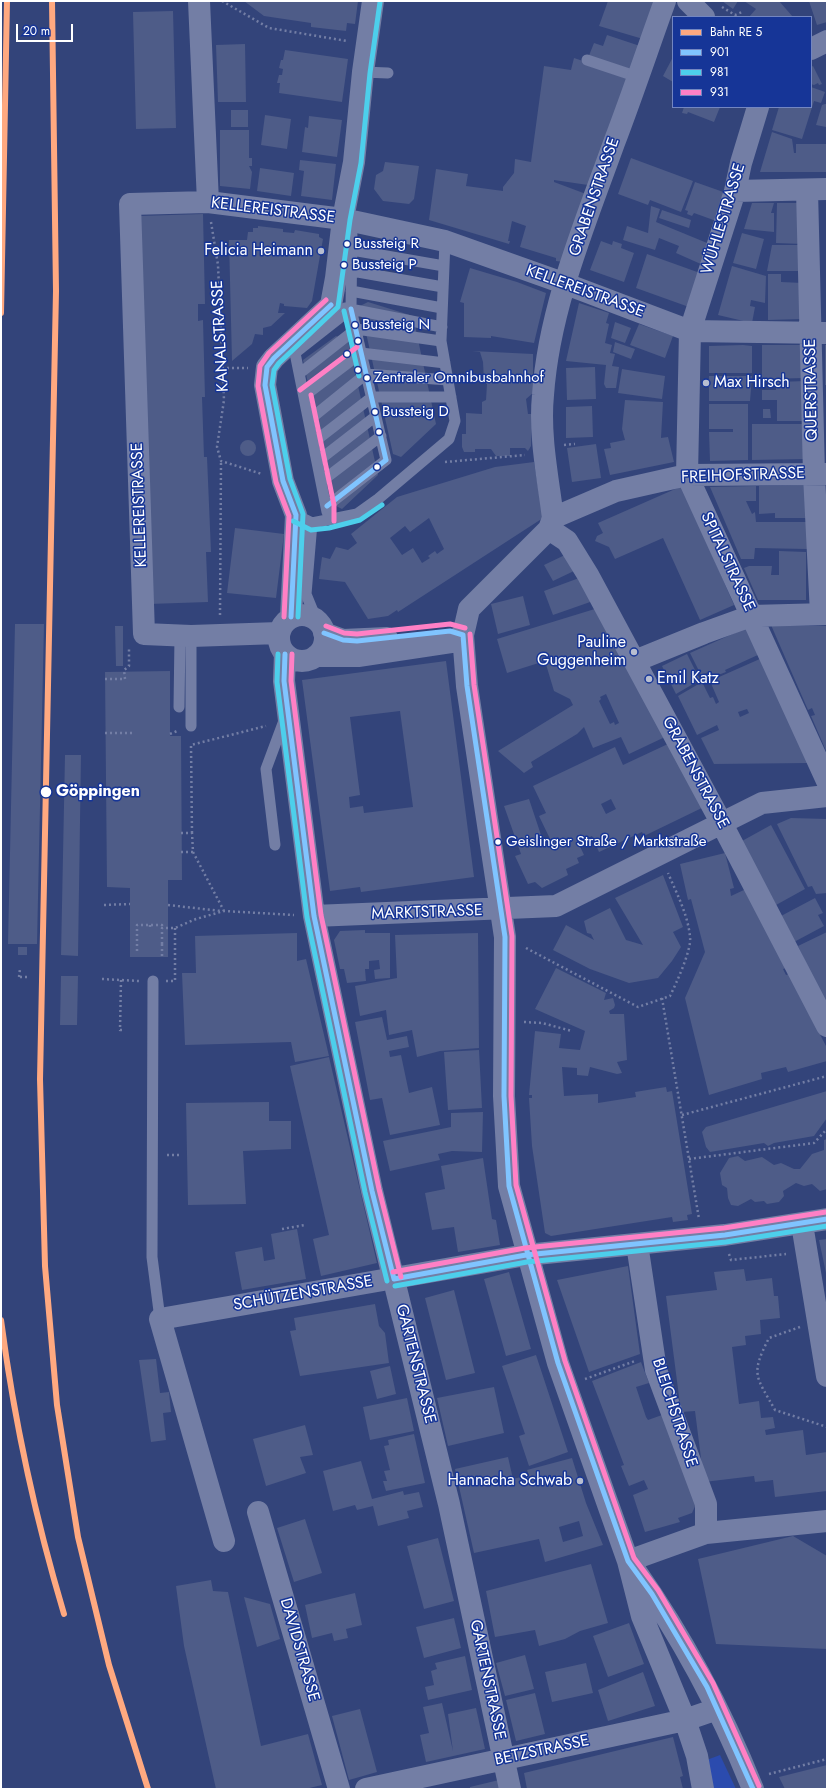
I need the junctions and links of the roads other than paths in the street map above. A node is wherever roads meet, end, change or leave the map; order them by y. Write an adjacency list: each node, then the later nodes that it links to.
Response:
1 (373, 1): 9 (street)
2 (665, 1): 11 (street, GRABENSTRASSE)
3 (688, 1): 5 (street)
4 (200, 10): 15 (street)
5 (703, 16)
6 (827, 41): 7 (street)
7 (812, 48)
8 (587, 60): 11 (lane)
9 (363, 72): 10 (lane); 16 (street)
10 (388, 74)
11 (638, 77): 21 (street, GRABENSTRASSE)
12 (758, 108): 14 (street, WÜHLESTRASSE)
13 (817, 189): 14 (street); 29 (street, QUERSTRASSE)
14 (735, 190): 28 (street, WÜHLESTRASSE)
15 (208, 202): 16 (street, KELLEREISTRASSE); 56 (street, KELLEREISTRASSE)
16 (343, 219): 17 (street, KELLEREISTRASSE); 18 (lane); 24 (street)
17 (445, 241): 19 (lane); 21 (street, KELLEREISTRASSE)
18 (352, 250): 19 (lane); 20 (lane)
19 (444, 266): 22 (lane)
20 (352, 271): 22 (lane); 23 (lane)
21 (566, 284): 28 (street, KELLEREISTRASSE); 50 (street, GRABENSTRASSE)
22 (443, 287): 25 (lane)
23 (351, 291): 24 (lane); 25 (lane)
24 (341, 307): 26 (lane); 27 (lane); 33 (lane); 48 (street)
25 (442, 308): 26 (lane)
26 (442, 327): 30 (lane)
27 (356, 329): 30 (lane); 31 (lane); 33 (lane)
28 (690, 331): 29 (street, KELLEREISTRASSE); 45 (street, SPITALSTRASSE)
29 (819, 333): 44 (street, QUERSTRASSE)
30 (442, 341): 32 (lane)
31 (361, 353): 32 (lane); 34 (lane); 36 (lane)
32 (445, 363): 35 (lane)
33 (300, 374): 36 (lane)
34 (366, 374): 35 (lane); 37 (lane); 40 (lane)
35 (448, 380): 38 (lane)
36 (304, 396): 40 (lane)
37 (372, 397): 38 (lane); 39 (lane); 42 (lane)
38 (451, 397): 49 (lane)
39 (376, 416): 41 (lane); 43 (lane)
40 (309, 420): 42 (lane)
41 (380, 436): 46 (lane); 47 (lane)
42 (314, 442): 43 (lane)
43 (318, 461): 46 (lane)
44 (821, 474): 45 (street, FREIHOFSTRASSE); 51 (street, QUERSTRASSE)
45 (687, 475): 50 (street, FREIHOFSTRASSE); 52 (street, SPITALSTRASSE)
46 (322, 481): 47 (lane)
47 (327, 506): 49 (lane)
48 (304, 519): 49 (lane); 53 (street); 54 (lane)
49 (327, 521)
50 (551, 523): 55 (street, FREIHOFSTRASSE); 59 (street, GRABENSTRASSE)
51 (824, 614): 52 (street)
52 (752, 616): 59 (street); 63 (street, SPITALSTRASSE)
53 (285, 625): 54 (street); 56 (street); 57 (street)
54 (321, 626): 55 (street); 58 (street)
55 (463, 635): 58 (street); 67 (street, FREIHOFSTRASSE)
56 (185, 636): 60 (lane); 62 (lane)
57 (285, 654): 58 (street); 61 (street, GARTENSTRASSE)
58 (316, 656)
59 (635, 661): 65 (street, GRABENSTRASSE)
60 (179, 706)
61 (288, 710): 66 (lane); 68 (street, GARTENSTRASSE)
62 (191, 726)
63 (827, 781)
64 (827, 796): 65 (street, MARKTSTRASSE)
65 (722, 824): 67 (street, MARKTSTRASSE); 70 (street, GRABENSTRASSE)
66 (275, 845)
67 (501, 909): 68 (street, MARKTSTRASSE); 74 (street, FREIHOFSTRASSE)
68 (314, 916): 75 (street, GARTENSTRASSE)
69 (153, 981): 76 (lane)
70 (825, 1018)
71 (827, 1219): 72 (street, SCHÜTZENSTRASSE)
72 (802, 1224): 73 (street, SCHÜTZENSTRASSE); 77 (street)
73 (637, 1244): 74 (street, SCHÜTZENSTRASSE); 80 (street, BLEICHSTRASSE)
74 (526, 1255): 75 (street, SCHÜTZENSTRASSE); 82 (street, FREIHOFSTRASSE)
75 (394, 1279): 76 (street, SCHÜTZENSTRASSE); 85 (street, GARTENSTRASSE)
76 (160, 1319): 81 (street)
77 (827, 1376)
78 (258, 1512): 87 (street, DAVIDSTRASSE)
79 (827, 1521): 80 (street)
80 (706, 1533): 82 (street)
81 (224, 1541)
82 (628, 1561): 83 (street); 84 (street)
83 (717, 1708): 84 (street, BETZSTRASSE); 86 (street)
84 (685, 1720): 85 (street, BETZSTRASSE); 90 (street)
85 (504, 1760): 88 (street, BETZSTRASSE); 89 (street, GARTENSTRASSE)
86 (751, 1784)
87 (339, 1789)
88 (366, 1789)
89 (510, 1789)
90 (703, 1789)

